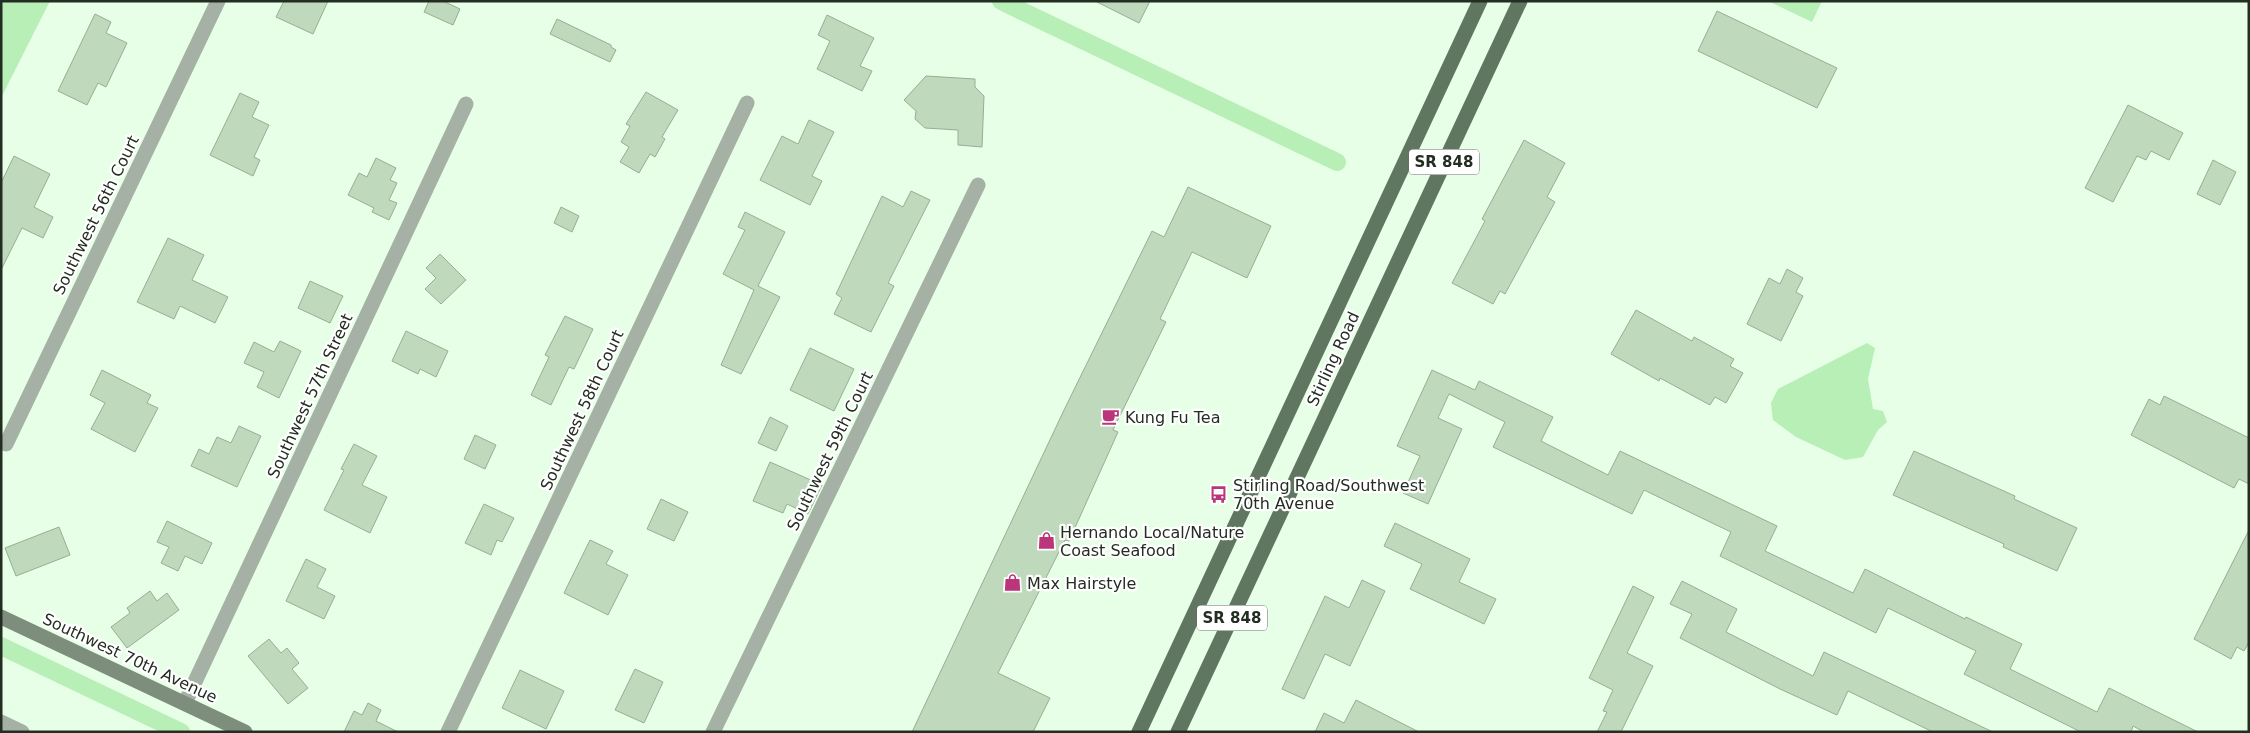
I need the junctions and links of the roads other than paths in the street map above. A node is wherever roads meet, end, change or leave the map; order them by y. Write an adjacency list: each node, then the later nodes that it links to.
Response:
1 (218, 1): 7 (street, Southwest 56th Court)
2 (1480, 1): 11 (main road, Stirling Road / SR 848)
3 (1520, 1): 16 (main road, Stirling Road / SR 848)
4 (747, 103): 14 (street, Southwest 58th Court)
5 (466, 104): 9 (street, Southwest 57th Street)
6 (978, 185): 15 (street, Southwest 59th Court)
7 (6, 444)
8 (1, 617): 9 (street, Southwest 70th Avenue)
9 (185, 703): 13 (street, Southwest 70th Avenue)
10 (1, 722): 12 (street)
11 (1143, 730)
12 (22, 732)
13 (245, 732)
14 (448, 732)
15 (713, 732)
16 (1178, 732)

